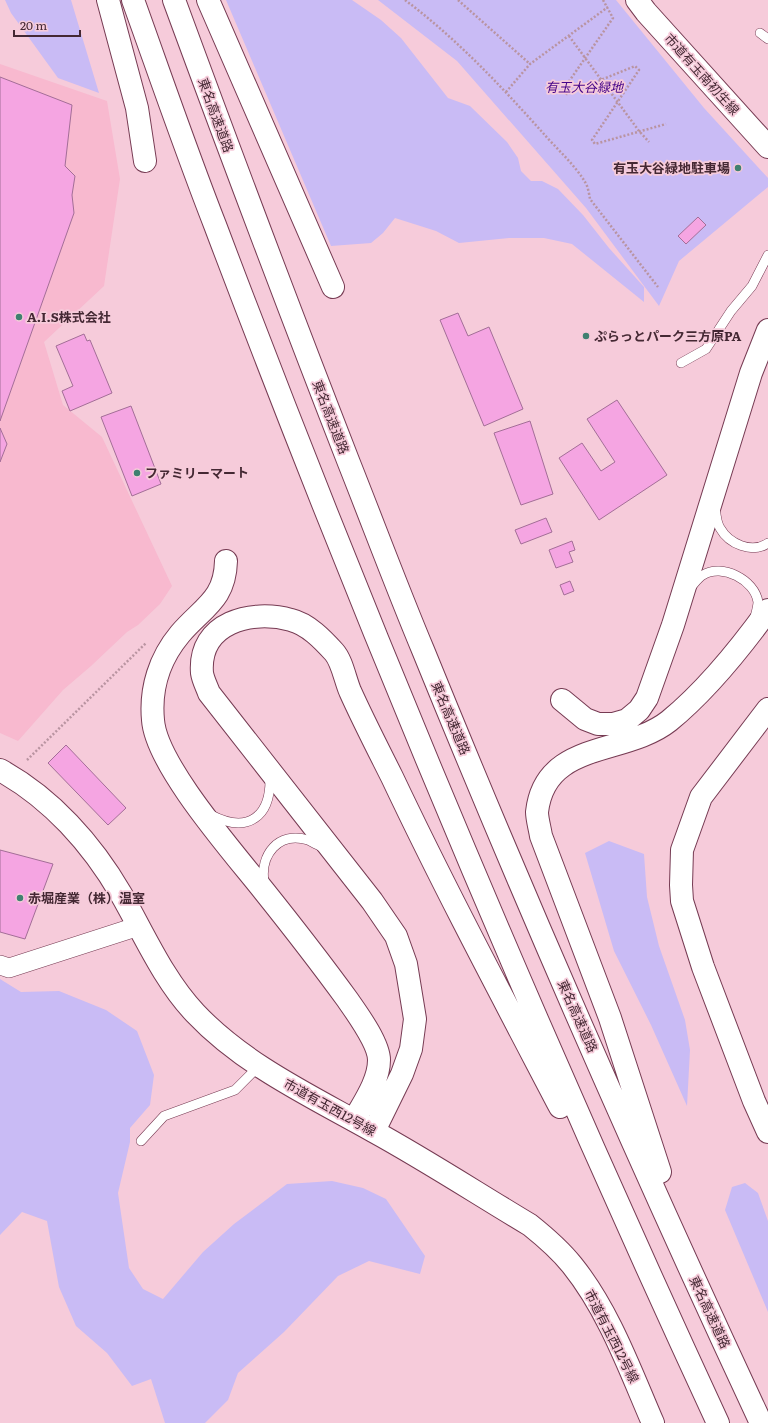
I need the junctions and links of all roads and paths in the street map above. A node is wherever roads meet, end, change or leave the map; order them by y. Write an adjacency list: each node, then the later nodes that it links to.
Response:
1 (108, 0): 20 (main road)
2 (133, 0): 48 (main road)
3 (174, 0): 47 (main road, 東名高速道路)
4 (208, 0): 22 (main road)
5 (405, 0): 14 (path)
6 (458, 0): 12 (path)
7 (603, 0): 9 (path)
8 (637, 0): 19 (main road, 市道有玉南初生線)
9 (608, 7): 10 (path); 11 (path)
10 (569, 36): 11 (path); 12 (path)
11 (585, 58): 13 (path); 13 (path)
12 (530, 64): 14 (path)
13 (602, 80): 15 (path); 15 (path)
14 (506, 92): 23 (path)
15 (617, 102): 17 (path); 17 (path)
16 (666, 124): 17 (path)
17 (639, 132): 18 (path)
18 (649, 142)
19 (768, 147)
20 (144, 161)
21 (768, 255): 25 (lane)
22 (333, 287)
23 (658, 287)
24 (768, 330): 26 (main road)
25 (681, 363)
26 (713, 497): 27 (lane); 29 (main road)
27 (768, 543)
28 (226, 561): 37 (main road)
29 (682, 596): 31 (lane); 33 (main road)
30 (768, 610): 31 (main road)
31 (750, 634): 47 (main road)
32 (147, 642): 36 (path)
33 (562, 700)
34 (768, 709): 45 (main road)
35 (270, 769): 37 (lane); 38 (main road); 48 (main road)
36 (5, 773): 40 (main road, 市道有玉西12号線)
37 (202, 810): 39 (main road)
38 (331, 851): 39 (lane); 44 (main road)
39 (265, 892): 43 (main road)
40 (138, 926): 41 (street); 42 (main road, 市道有玉西12号線)
41 (0, 965)
42 (259, 1066): 43 (main road, 市道有玉西12号線); 46 (lane)
43 (354, 1120): 44 (main road, 市道有玉西12号線)
44 (374, 1131): 49 (main road, 市道有玉西12号線)
45 (768, 1132)
46 (141, 1141)
47 (694, 1278): 51 (main road, 東名高速道路)
48 (658, 1294): 50 (main road)
49 (653, 1423)
50 (718, 1423)
51 (761, 1423)

